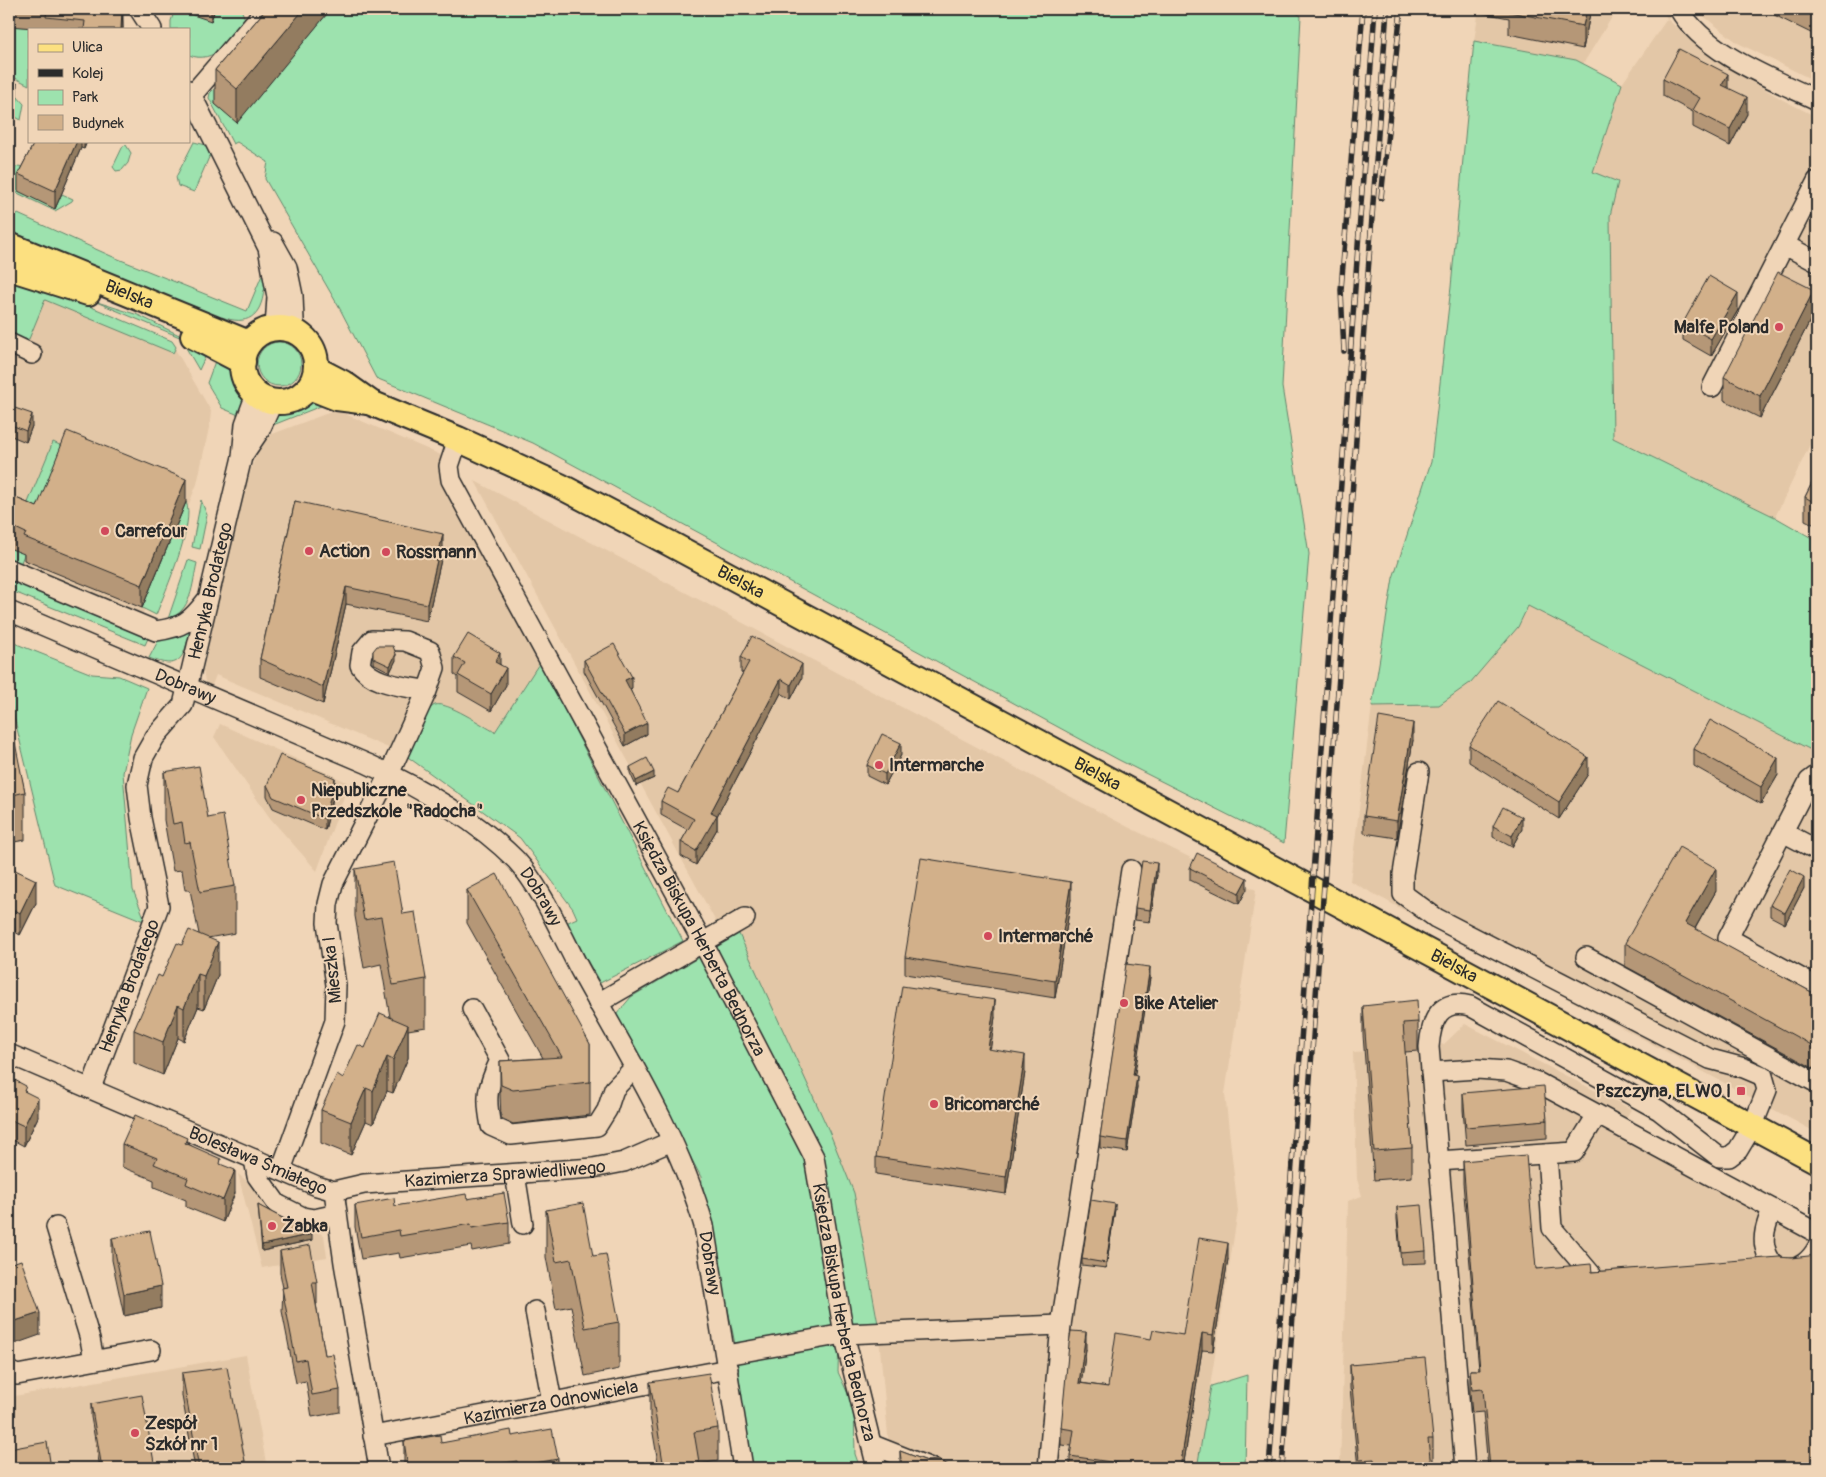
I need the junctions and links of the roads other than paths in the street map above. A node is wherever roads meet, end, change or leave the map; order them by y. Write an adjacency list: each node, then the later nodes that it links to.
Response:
1 (140, 9): 4 (street)
2 (266, 9): 5 (street)
3 (1679, 9): 6 (street)
4 (151, 28)
5 (190, 93): 13 (street)
6 (1817, 100)
7 (1817, 181): 10 (street)
8 (273, 242): 13 (street)
9 (9, 245): 15 (main road, Bielska)
10 (1784, 245): 11 (street); 18 (street)
11 (1817, 262)
12 (9, 268): 15 (main road, Bielska)
13 (284, 325): 15 (main road); 17 (main road)
14 (9, 343): 16 (street)
15 (246, 353): 19 (main road)
16 (32, 354)
17 (313, 378): 19 (main road); 20 (main road, Bielska)
18 (1712, 388)
19 (264, 397): 22 (street, Henryka Brodatego)
20 (458, 439): 33 (street, Księdza Biskupa Herberta Bednorza); 44 (main road, Bielska)
21 (9, 569): 22 (street)
22 (211, 594): 24 (street, Henryka Brodatego)
23 (9, 610): 24 (street, Dobrawy)
24 (186, 686): 27 (street, Dobrawy); 42 (street, Henryka Brodatego)
25 (426, 690): 27 (street, Mieszka I)
26 (1419, 772): 44 (street)
27 (389, 774): 36 (street, Dobrawy); 50 (street, Mieszka I)
28 (1817, 775): 29 (street)
29 (1783, 832): 30 (street); 35 (street)
30 (1817, 850)
31 (1131, 870): 61 (street)
32 (744, 918): 33 (street)
33 (703, 943): 36 (street); 62 (street, Księdza Biskupa Herberta Bednorza)
34 (1586, 957): 41 (street)
35 (1817, 987)
36 (598, 1003): 39 (street, Dobrawy)
37 (472, 1009): 39 (street)
38 (9, 1054): 42 (street, Bolesława Śmiałego)
39 (634, 1068): 45 (street, Dobrawy)
40 (1431, 1072): 43 (street); 44 (street); 48 (street)
41 (1817, 1083)
42 (91, 1088): 47 (street, Bolesława Śmiałego)
43 (1597, 1115): 46 (street); 53 (street)
44 (1753, 1125): 49 (main road, Bielska)
45 (672, 1141): 51 (street, Kazimierza Sprawiedliwego); 65 (street, Dobrawy)
46 (1546, 1154): 48 (street); 59 (street)
47 (254, 1159): 50 (street, Bolesława Śmiałego); 54 (street)
48 (1438, 1161): 75 (street)
49 (1817, 1161)
50 (281, 1170): 52 (street, Bolesława Śmiałego)
51 (515, 1174): 52 (street, Kazimierza Sprawiedliwego); 55 (street)
52 (334, 1190): 54 (street, Bolesława Śmiałego)
53 (1772, 1209): 57 (street); 58 (street)
54 (337, 1214): 68 (street, Bolesława Śmiałego)
55 (523, 1224)
56 (56, 1227): 64 (street)
57 (1817, 1234)
58 (1817, 1248)
59 (1591, 1274)
60 (535, 1312): 67 (street)
61 (1061, 1325): 62 (street, Kazimierza Odnowiciela); 74 (street)
62 (844, 1334): 65 (street, Kazimierza Odnowiciela); 69 (street, Księdza Biskupa Herberta Bednorza)
63 (151, 1350): 64 (street)
64 (94, 1360): 66 (street)
65 (727, 1362): 67 (street, Kazimierza Odnowiciela); 71 (street, Dobrawy)
66 (9, 1371)
67 (552, 1402): 68 (street, Kazimierza Odnowiciela)
68 (373, 1436): 70 (street, Bolesława Śmiałego)
69 (873, 1445): 72 (street, Księdza Biskupa Herberta Bednorza); 73 (street)
70 (379, 1468)
71 (743, 1468)
72 (878, 1468)
73 (931, 1468)
74 (1048, 1468)
75 (1465, 1468)

